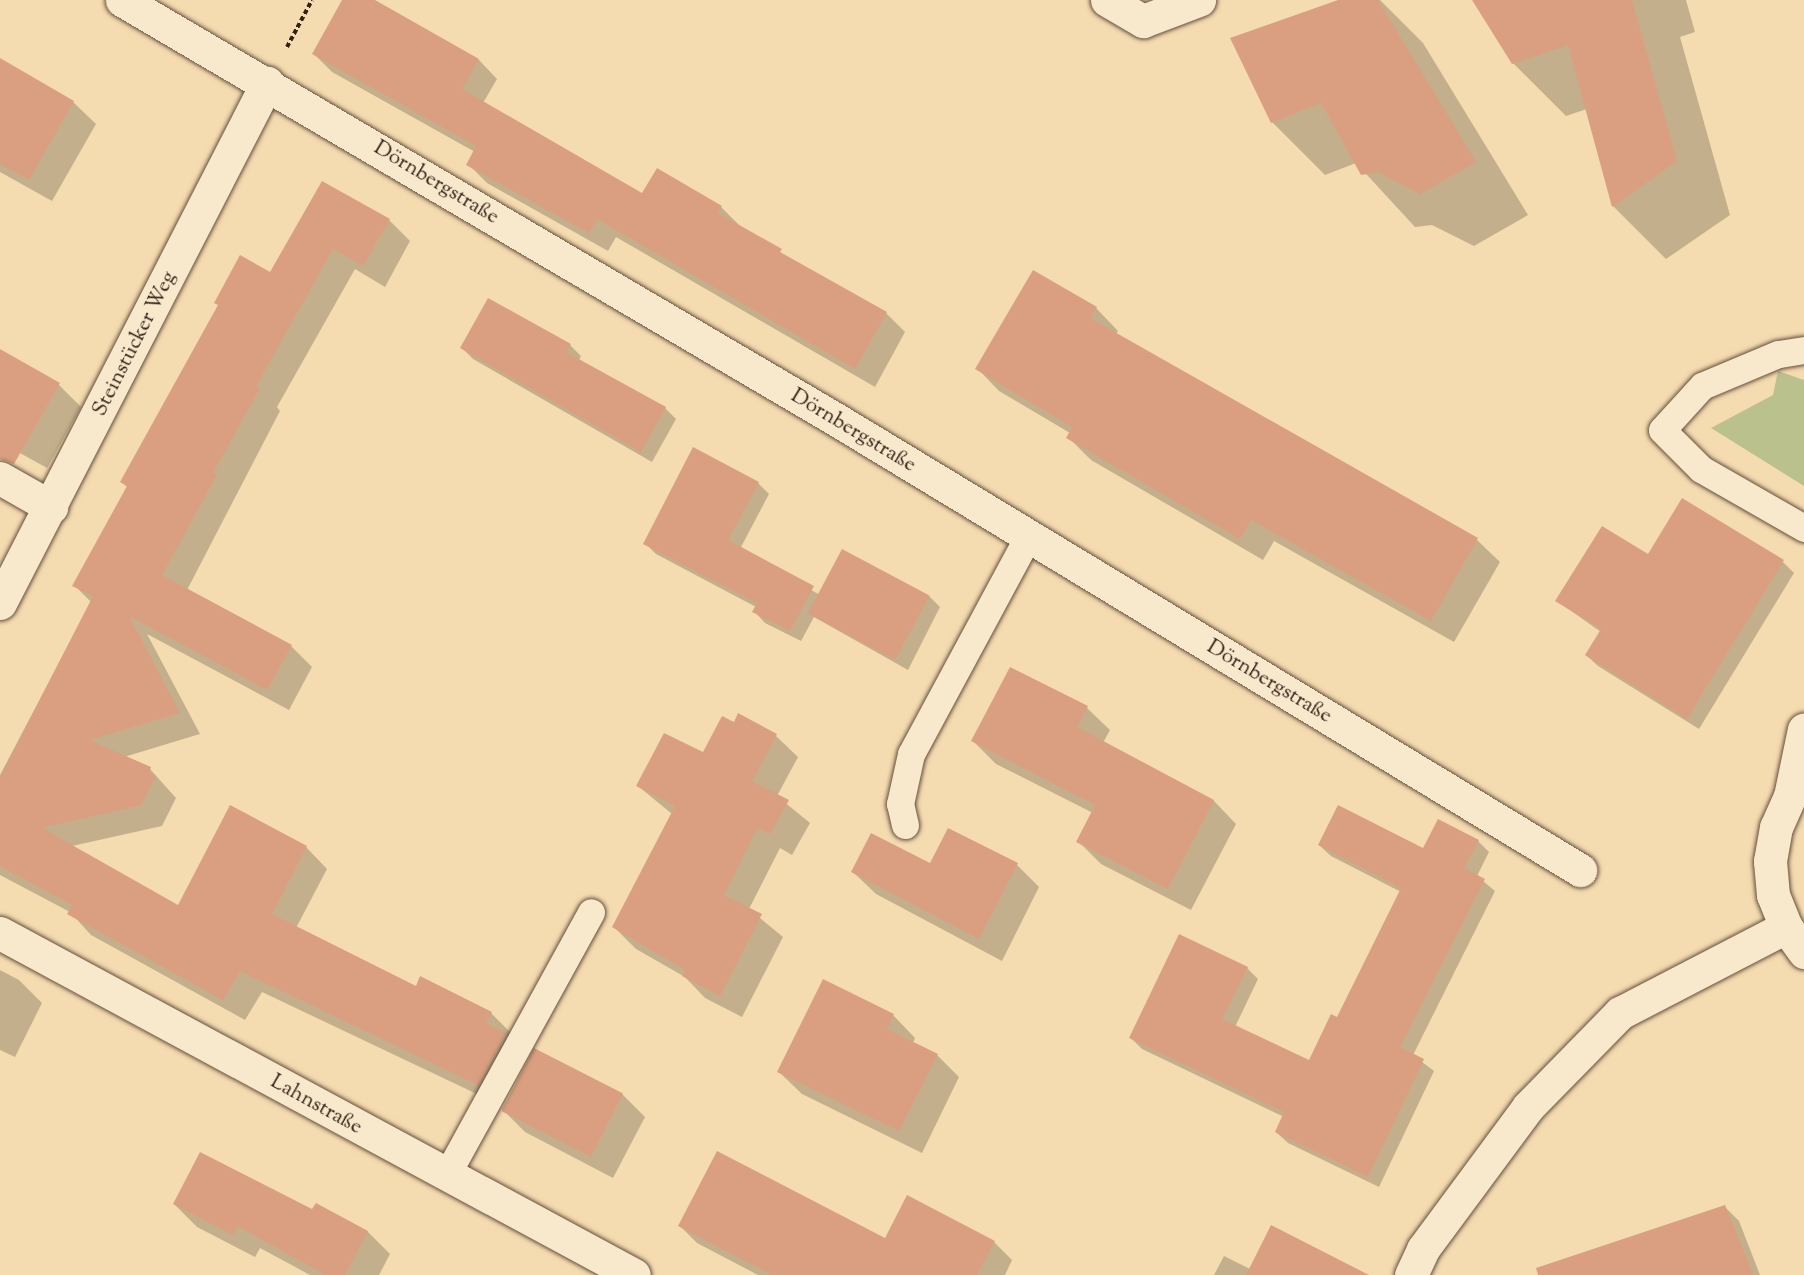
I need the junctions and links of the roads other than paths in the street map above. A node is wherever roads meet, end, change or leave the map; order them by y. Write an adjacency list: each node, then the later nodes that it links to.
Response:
1 (122, 0): 4 (street, Dörnbergstraße)
2 (1107, 0): 3 (street)
3 (1199, 0)
4 (267, 83): 7 (street, Steinstücker Weg); 9 (street, Dörnbergstraße)
5 (1804, 350): 8 (lane)
6 (0, 478): 7 (street)
7 (51, 507): 10 (street, Steinstücker Weg)
8 (1804, 528)
9 (1028, 537): 13 (lane); 14 (street, Dörnbergstraße)
10 (0, 603)
11 (1804, 729): 12 (street)
12 (1797, 788): 17 (street)
13 (905, 825)
14 (1581, 870)
15 (591, 912): 18 (lane)
16 (0, 933): 18 (street, Lahnstraße)
17 (1795, 939): 20 (street)
18 (446, 1176): 19 (street, Lahnstraße)
19 (634, 1275)
20 (1411, 1275)

